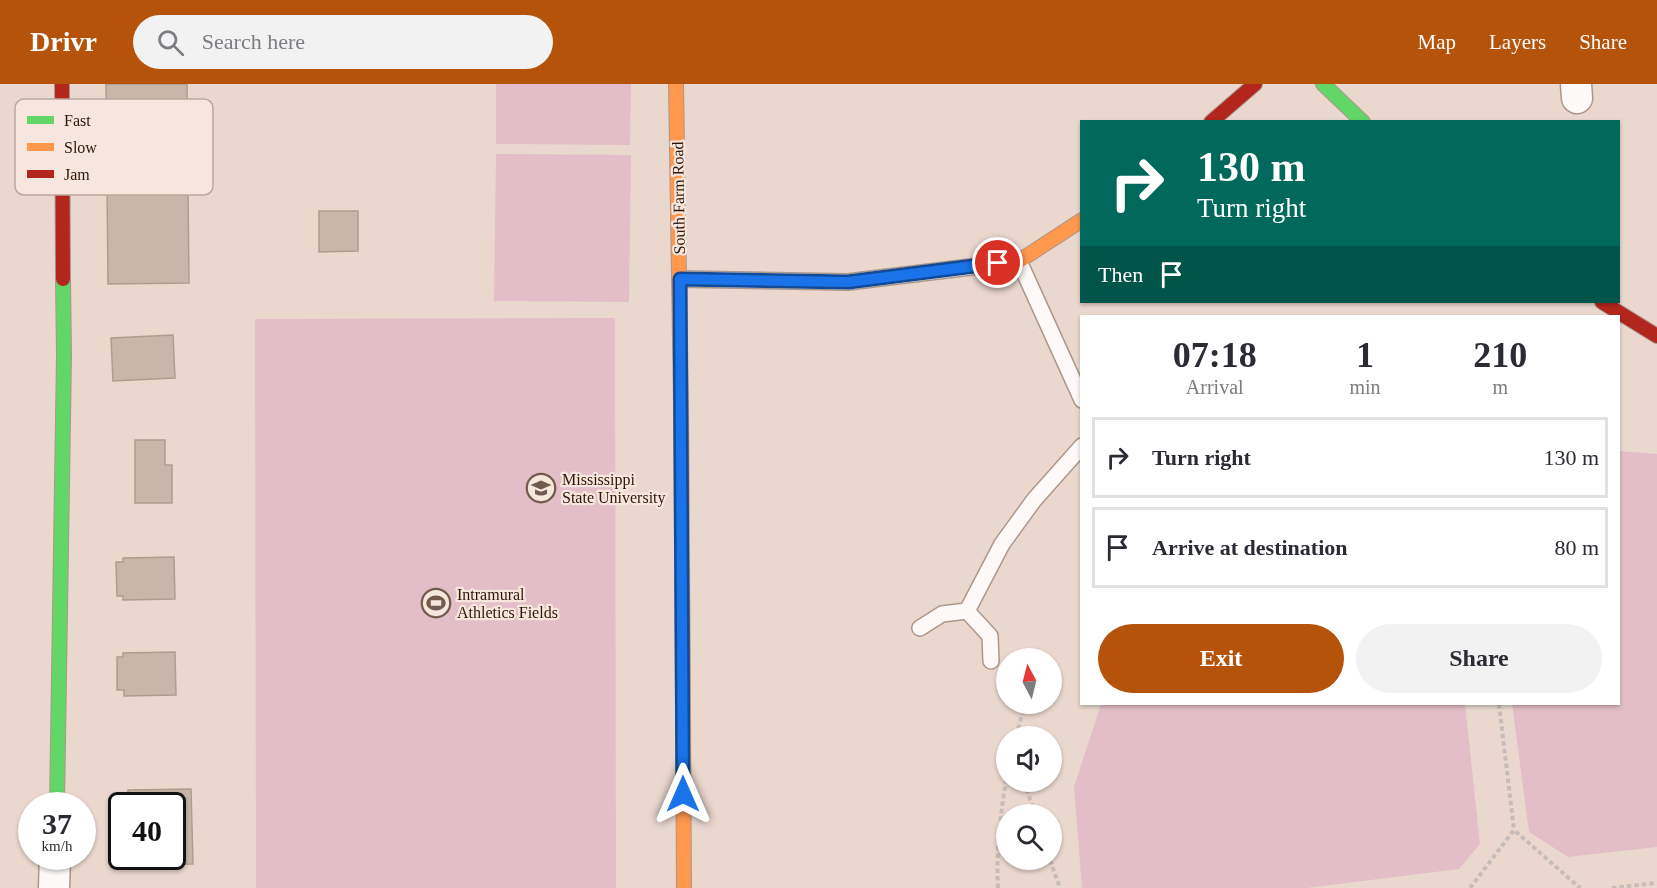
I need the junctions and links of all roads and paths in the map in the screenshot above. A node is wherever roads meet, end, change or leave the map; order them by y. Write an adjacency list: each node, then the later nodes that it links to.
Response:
1 (62, 84): 5 (street)
2 (676, 84): 11 (street, South Farm Road)
3 (1255, 84): 6 (street)
4 (1323, 84): 7 (street)
5 (62, 99)
6 (1213, 120)
7 (1361, 120)
8 (63, 195): 20 (street)
9 (1080, 221): 10 (street)
10 (1019, 261): 11 (lane); 14 (lane)
11 (680, 279): 27 (street, South Farm Road)
12 (1604, 303): 13 (street)
13 (1657, 336)
14 (1080, 396)
15 (1080, 448): 16 (lane)
16 (967, 611): 17 (lane); 18 (lane)
17 (920, 627)
18 (991, 661)
19 (1499, 705): 22 (path)
20 (57, 792)
21 (1004, 792): 28 (path)
22 (1514, 830): 30 (path); 31 (path)
23 (55, 870): 26 (street)
24 (1054, 870): 29 (path)
25 (1656, 883): 32 (path)
26 (54, 888)
27 (684, 888)
28 (998, 888)
29 (1060, 888)
30 (1470, 888)
31 (1580, 888)
32 (1612, 888)

